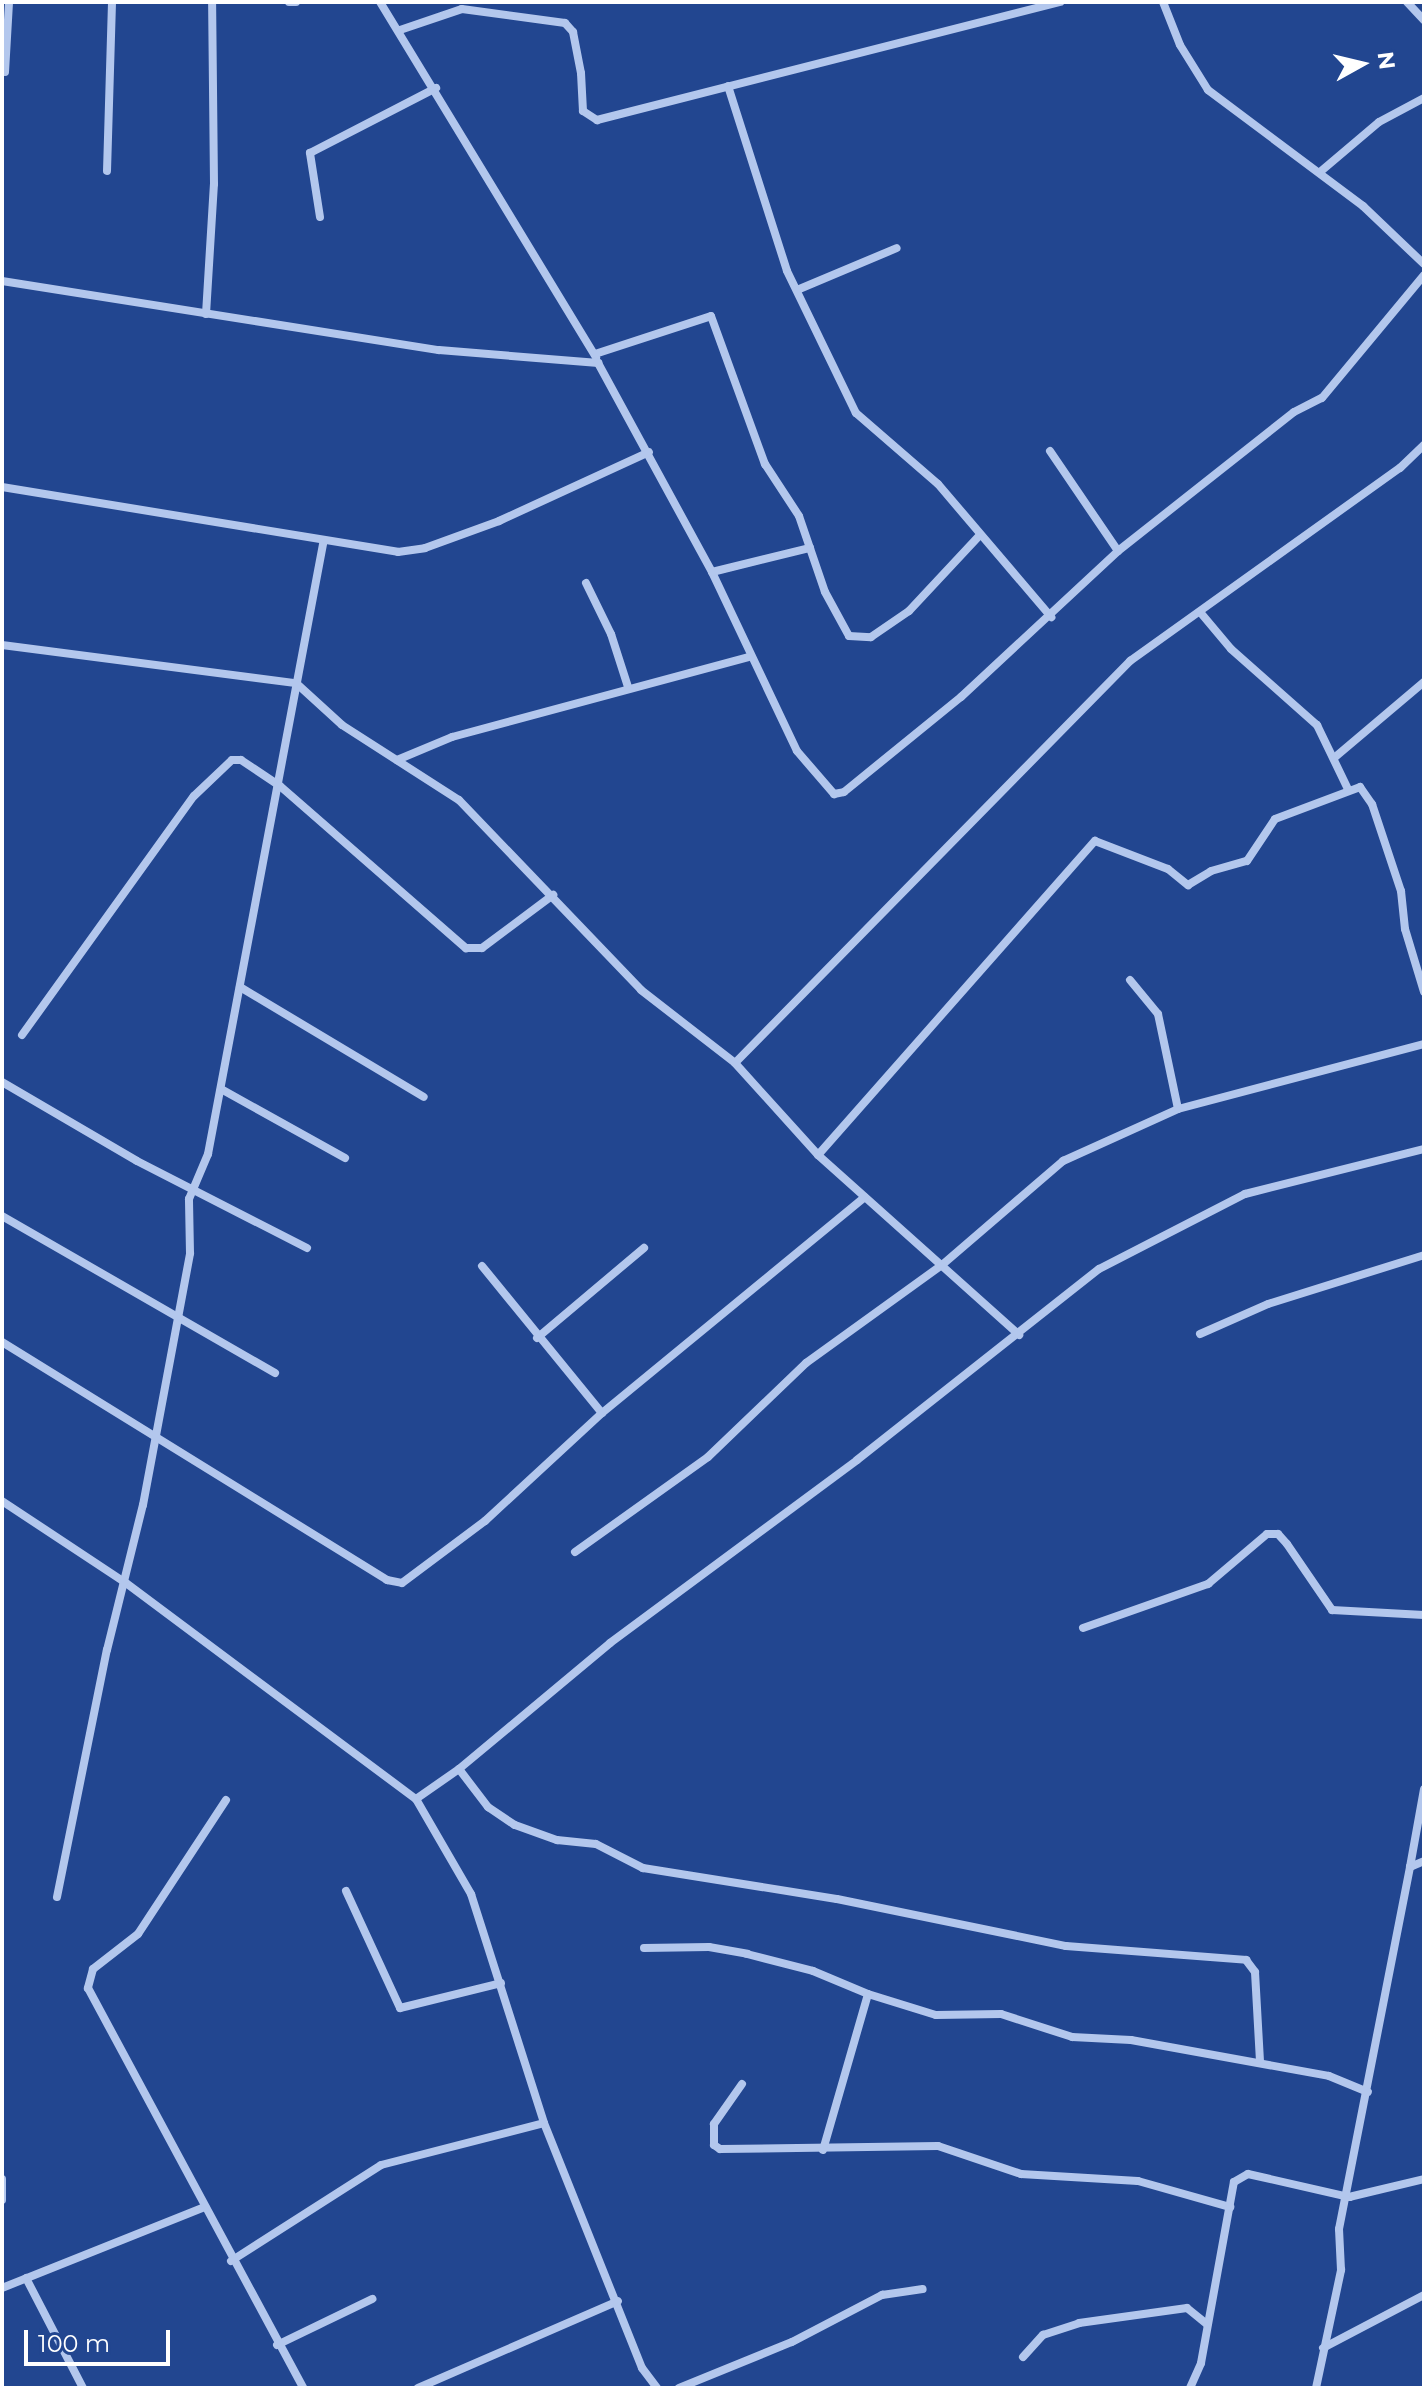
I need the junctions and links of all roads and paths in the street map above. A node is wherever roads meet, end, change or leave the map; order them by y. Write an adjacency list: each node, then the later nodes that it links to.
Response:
1 (9, 2): 13 (street)
2 (112, 2): 17 (street)
3 (212, 2): 25 (street)
4 (289, 2): 5 (street)
5 (296, 2)
6 (380, 2): 12 (street)
7 (1060, 2): 14 (street)
8 (1163, 2): 18 (street)
9 (1407, 2): 11 (street)
10 (463, 5): 12 (street); 14 (street)
11 (1424, 20)
12 (400, 30): 15 (street)
13 (5, 72)
14 (728, 86): 24 (street)
15 (436, 88): 19 (street); 26 (street)
16 (1424, 98): 18 (street)
17 (107, 171)
18 (1320, 172): 21 (street)
19 (320, 217)
20 (897, 248): 24 (street)
21 (1424, 264)
22 (1424, 275): 34 (street)
23 (2, 281): 25 (street)
24 (797, 290): 31 (street)
25 (206, 314): 26 (street)
26 (596, 358): 29 (street); 33 (street)
27 (1424, 445): 37 (street)
28 (1050, 451): 34 (street)
29 (649, 452): 32 (street); 35 (street)
30 (2, 487): 32 (street)
31 (979, 536): 33 (street); 38 (street)
32 (323, 544): 42 (street)
33 (810, 548): 35 (street)
34 (1118, 551): 38 (street)
35 (712, 572): 40 (street)
36 (586, 583): 43 (street)
37 (1200, 612): 44 (street); 54 (street)
38 (1051, 617): 40 (street)
39 (2, 645): 42 (street)
40 (748, 657): 43 (street)
41 (1424, 682): 44 (street)
42 (296, 683): 45 (street); 46 (street)
43 (628, 687): 45 (street)
44 (1334, 758): 47 (street)
45 (397, 760): 48 (street)
46 (280, 786): 48 (street); 50 (street); 52 (street)
47 (1348, 789): 51 (street); 60 (street)
48 (553, 895): 54 (street)
49 (1130, 980): 58 (street)
50 (240, 987): 56 (street); 57 (street)
51 (1424, 992)
52 (22, 1035)
53 (1424, 1044): 58 (street)
54 (735, 1063): 60 (street)
55 (2, 1082): 62 (street)
56 (221, 1089): 61 (street); 62 (street)
57 (424, 1097)
58 (1178, 1109): 68 (street)
59 (1424, 1149): 72 (street)
60 (818, 1155): 63 (street)
61 (345, 1158)
62 (195, 1188): 65 (street); 70 (street)
63 (865, 1197): 68 (street); 76 (street)
64 (2, 1216): 70 (street)
65 (307, 1248)
66 (644, 1248): 73 (street)
67 (1424, 1255): 71 (street)
68 (942, 1265): 72 (street); 79 (street)
69 (482, 1266): 73 (street)
70 (178, 1316): 75 (street); 77 (street)
71 (1200, 1334)
72 (1019, 1335): 83 (street)
73 (537, 1338): 76 (street)
74 (2, 1342): 77 (street)
75 (275, 1373)
76 (602, 1413): 77 (street)
77 (155, 1437): 80 (street)
78 (2, 1501): 80 (street)
79 (575, 1552)
80 (126, 1583): 85 (street); 90 (street)
81 (1424, 1615): 82 (street)
82 (1083, 1628)
83 (459, 1769): 85 (street); 94 (street)
84 (1424, 1789): 88 (street)
85 (416, 1799): 92 (street)
86 (226, 1800): 103 (street)
87 (1424, 1861): 88 (street)
88 (1410, 1867): 96 (street)
89 (346, 1891): 92 (street)
90 (57, 1897)
91 (644, 1948): 93 (street)
92 (501, 1983): 97 (street)
93 (868, 1994): 94 (street); 98 (street)
94 (1260, 2062): 96 (street)
95 (742, 2084): 98 (street)
96 (1368, 2092): 101 (street)
97 (544, 2123): 105 (street); 111 (street)
98 (823, 2150): 104 (street)
99 (2, 2179): 102 (street)
100 (1424, 2179): 101 (street)
101 (1349, 2197): 104 (street); 114 (street)
102 (2, 2200)
103 (205, 2207): 105 (street); 106 (street)
104 (1230, 2207): 112 (street)
105 (231, 2261): 113 (street)
106 (26, 2278): 107 (street); 116 (street)
107 (2, 2288)
108 (923, 2289): 120 (street)
109 (1424, 2295): 114 (street)
110 (372, 2299): 113 (street)
111 (618, 2301): 118 (street); 119 (street)
112 (1207, 2324): 115 (street); 121 (street)
113 (277, 2345): 117 (street)
114 (1323, 2348): 122 (street)
115 (1023, 2357)
116 (83, 2388)
117 (303, 2388)
118 (418, 2388)
119 (657, 2388)
120 (679, 2388)
121 (1190, 2388)
122 (1316, 2388)

